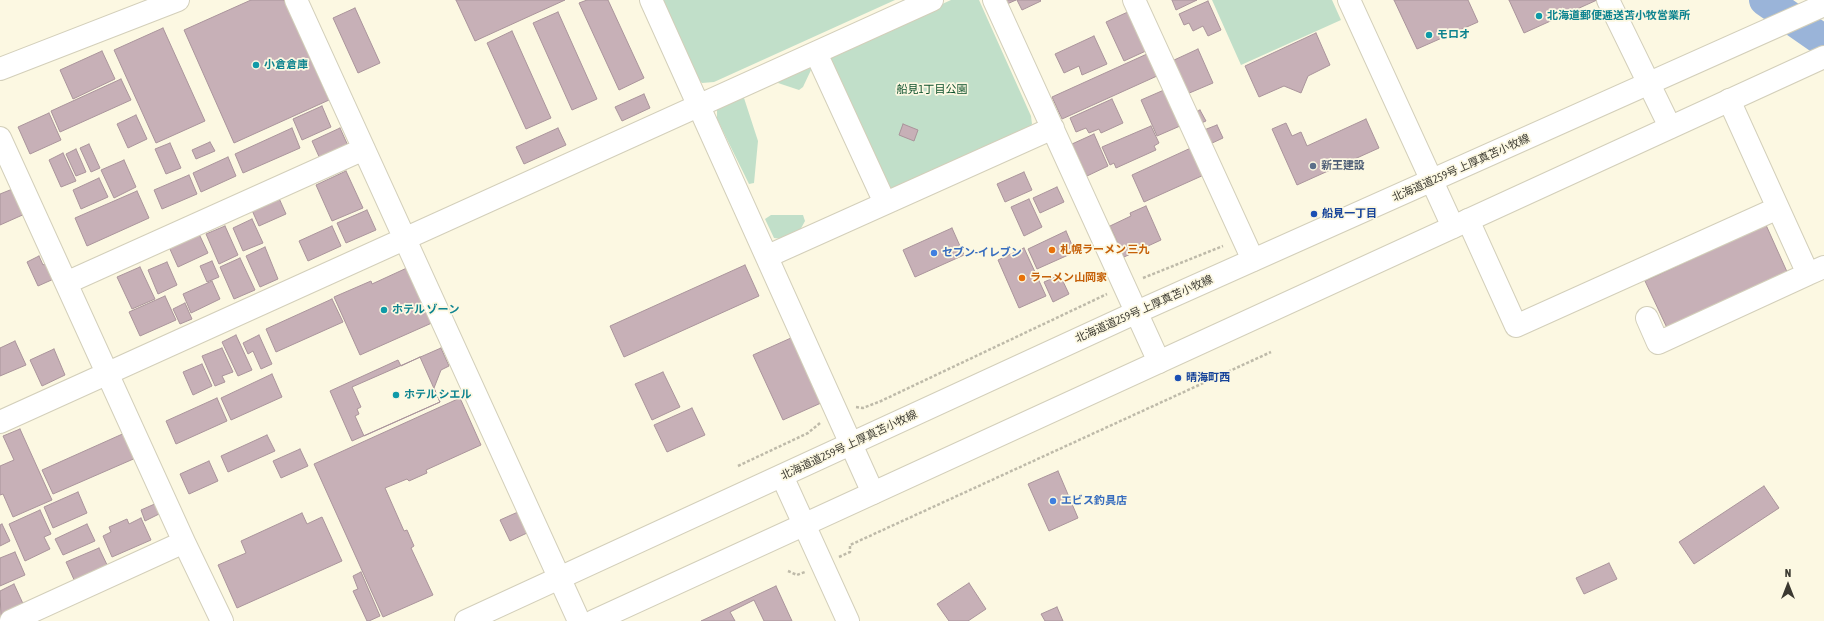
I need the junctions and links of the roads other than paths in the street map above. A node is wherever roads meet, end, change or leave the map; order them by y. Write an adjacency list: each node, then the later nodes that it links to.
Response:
1 (178, 0): 12 (street)
2 (296, 0): 19 (street)
3 (651, 0): 15 (street)
4 (932, 0): 10 (street)
5 (994, 0): 17 (street)
6 (1134, 0): 26 (street)
7 (1349, 0): 20 (street)
8 (1608, 0): 13 (street)
9 (1824, 5): 13 (street, 北海道道259号 上厚真苫小牧線)
10 (816, 53): 15 (street); 21 (street)
11 (1824, 57): 14 (street)
12 (0, 68)
13 (1649, 84): 16 (street); 20 (street, 北海道道259号 上厚真苫小牧線)
14 (1729, 100): 16 (street); 22 (street)
15 (699, 106): 24 (street); 25 (street)
16 (1670, 127): 23 (street)
17 (1053, 128): 21 (street); 29 (street)
18 (0, 138): 28 (street)
19 (364, 149): 24 (street); 28 (street)
20 (1432, 181): 23 (street); 26 (street, 北海道道259号 上厚真苫小牧線)
21 (885, 203): 25 (street)
22 (1778, 208): 23 (street); 27 (street)
23 (1460, 223): 31 (street)
24 (405, 238): 32 (street); 39 (street)
25 (768, 256): 34 (street)
26 (1253, 260): 29 (street, 北海道道259号 上厚真苫小牧線)
27 (1816, 270): 30 (street)
28 (66, 283): 32 (street)
29 (1137, 312): 31 (street); 34 (street, 北海道道259号 上厚真苫小牧線)
30 (1647, 318)
31 (1159, 362): 36 (street)
32 (107, 373): 33 (street); 38 (street)
33 (0, 422)
34 (852, 444): 35 (street, 北海道道259号 上厚真苫小牧線); 36 (street)
35 (782, 476): 37 (street); 39 (street, 北海道道259号 上厚真苫小牧線)
36 (874, 493): 37 (street)
37 (804, 524): 44 (street); 45 (street)
38 (184, 542): 40 (street); 41 (street)
39 (560, 578): 42 (street, 北海道道259号 上厚真苫小牧線); 43 (street)
40 (11, 621)
41 (222, 621)
42 (466, 621)
43 (579, 621)
44 (594, 621)
45 (848, 621)

